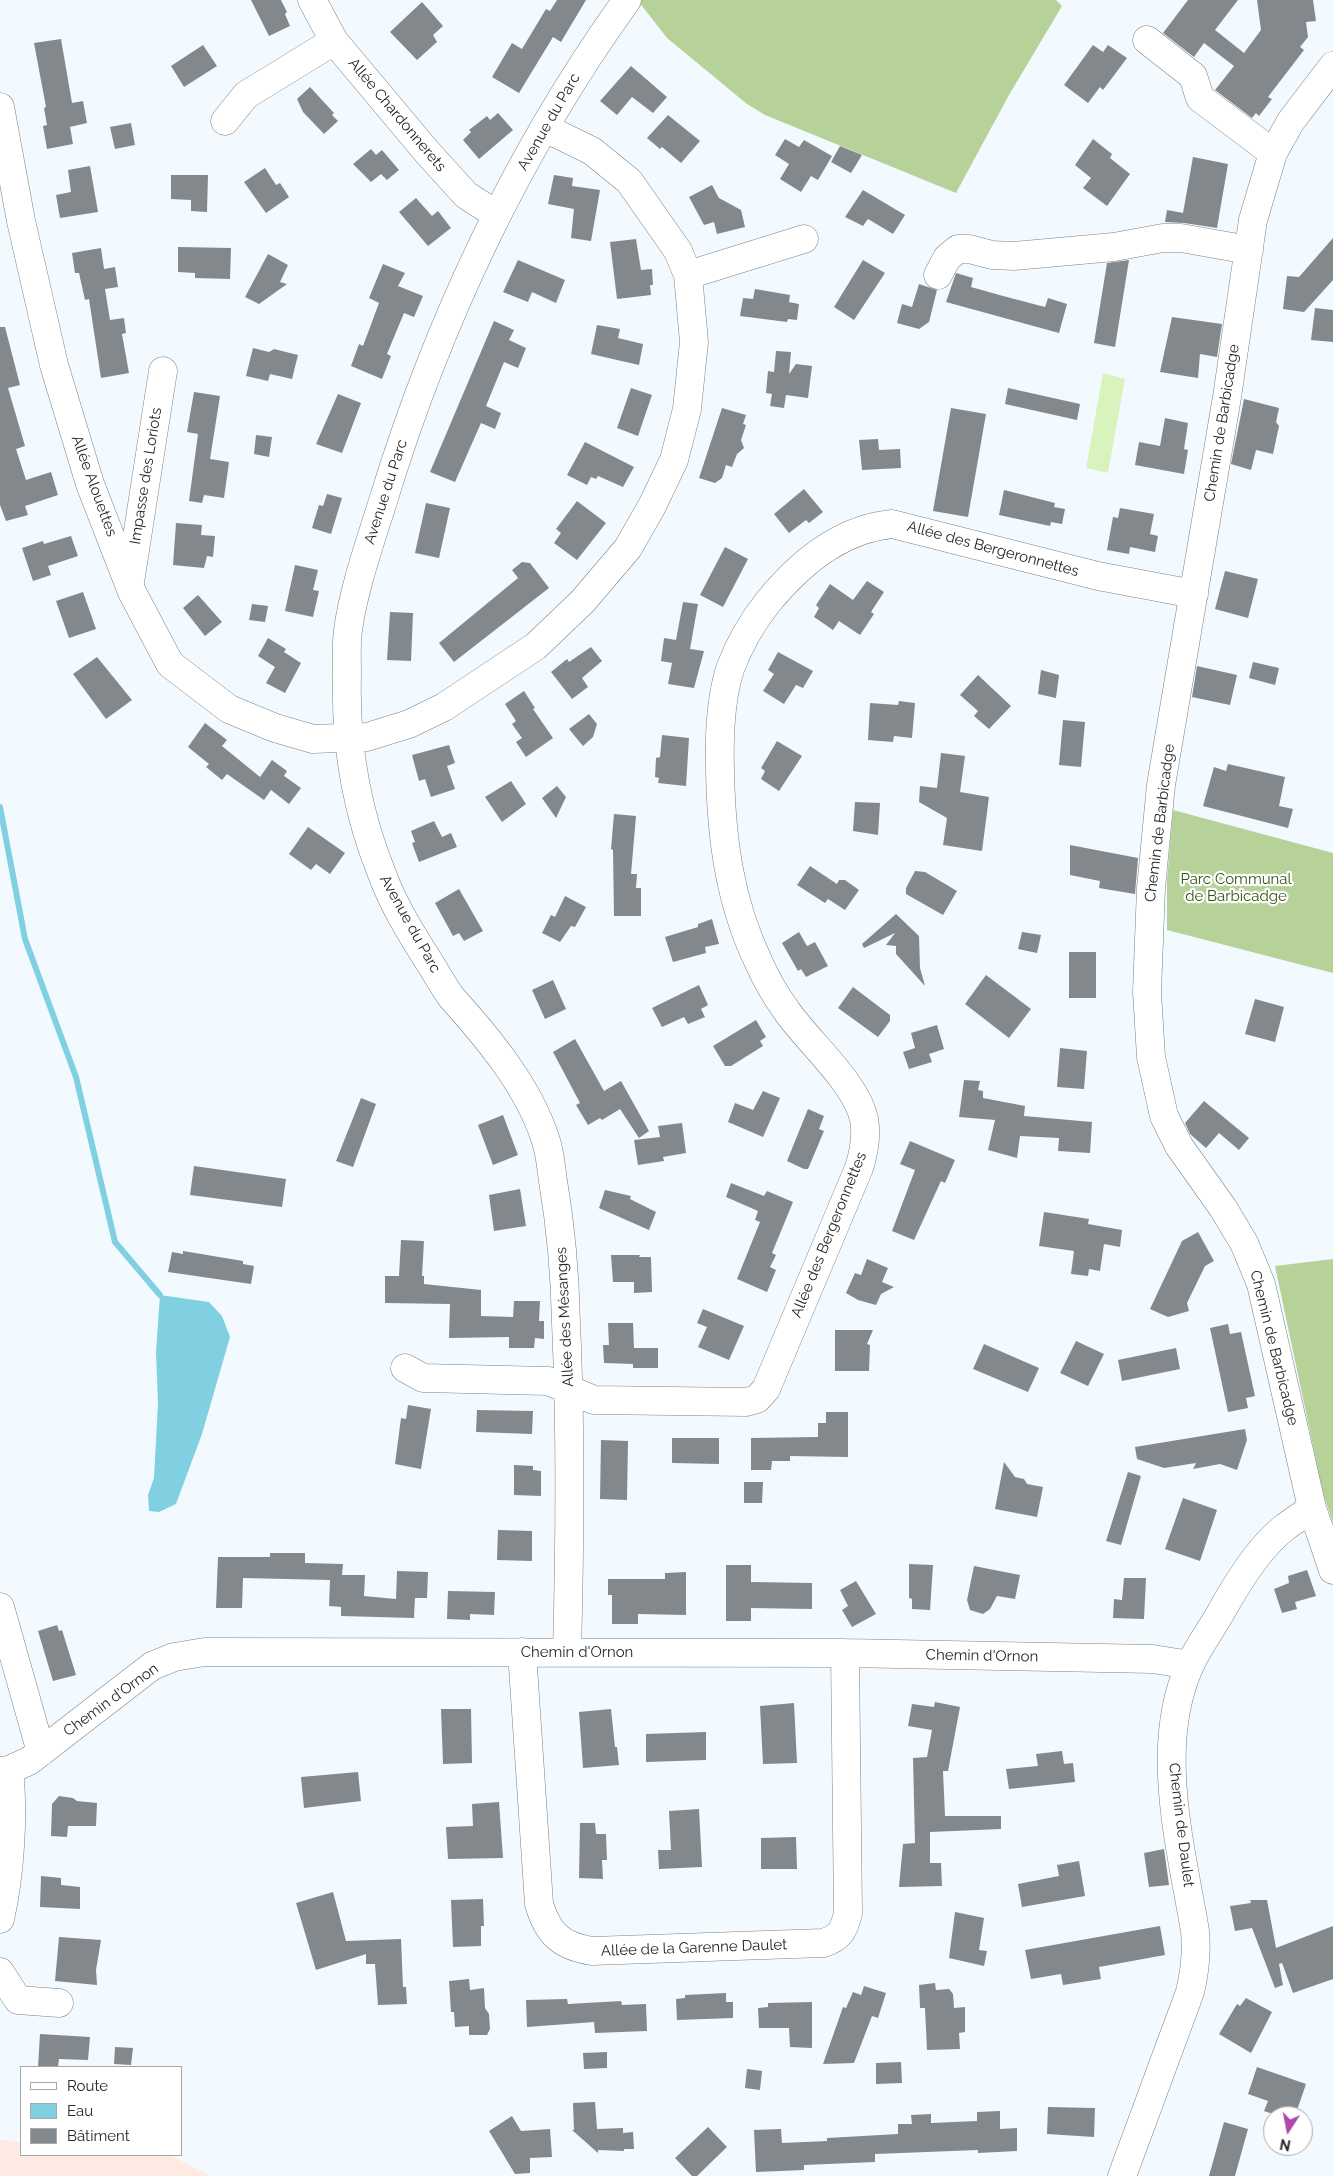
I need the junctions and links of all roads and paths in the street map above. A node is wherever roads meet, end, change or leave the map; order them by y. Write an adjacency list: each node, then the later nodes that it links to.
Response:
1 (312, 0): 4 (street, Allée Chardonnerets)
2 (627, 0): 8 (street, Avenue du Parc)
3 (1147, 40): 9 (street)
4 (334, 41): 7 (street); 10 (street, Allée Chardonnerets)
5 (1333, 66): 9 (street, Chemin de Barbicadge)
6 (0, 107): 16 (street, Allée Alouettes)
7 (225, 121)
8 (545, 128): 10 (street, Avenue du Parc); 13 (street, Allée Alouettes)
9 (1273, 153): 12 (street, Chemin de Barbicadge)
10 (497, 215): 18 (street, Avenue du Parc)
11 (804, 239): 13 (street)
12 (1249, 250): 14 (street); 17 (street, Chemin de Barbicadge)
13 (688, 275): 18 (street, Allée Alouettes)
14 (938, 275)
15 (163, 371): 16 (street, Impasse des Loriots)
16 (130, 582): 18 (street, Allée Alouettes)
17 (1194, 594): 21 (street, Allée des Bergeronnettes); 22 (street, Chemin de Barbicadge)
18 (347, 739): 19 (street, Avenue du Parc)
19 (463, 1008): 21 (street, Allée des Mésanges)
20 (405, 1368): 21 (street, Allée des Bergeronnettes)
21 (569, 1390): 26 (street, Allée des Mésanges)
22 (1312, 1508): 23 (street, Chemin de Barbicadge); 28 (street, Chemin de Daulet)
23 (1333, 1570)
24 (0, 1607): 29 (street)
25 (522, 1652): 26 (street, Chemin d'Ornon); 27 (street, Allée de la Garenne Daulet); 29 (street, Chemin d'Ornon)
26 (567, 1652): 27 (street, Chemin d'Ornon)
27 (845, 1653): 28 (street, Chemin d'Ornon)
28 (1190, 1665): 34 (street, Chemin de Daulet)
29 (41, 1752): 30 (street, Chemin d'Ornon)
30 (5, 1771): 31 (street)
31 (0, 1919)
32 (0, 1972): 33 (street)
33 (59, 2003)
34 (1122, 2176)

